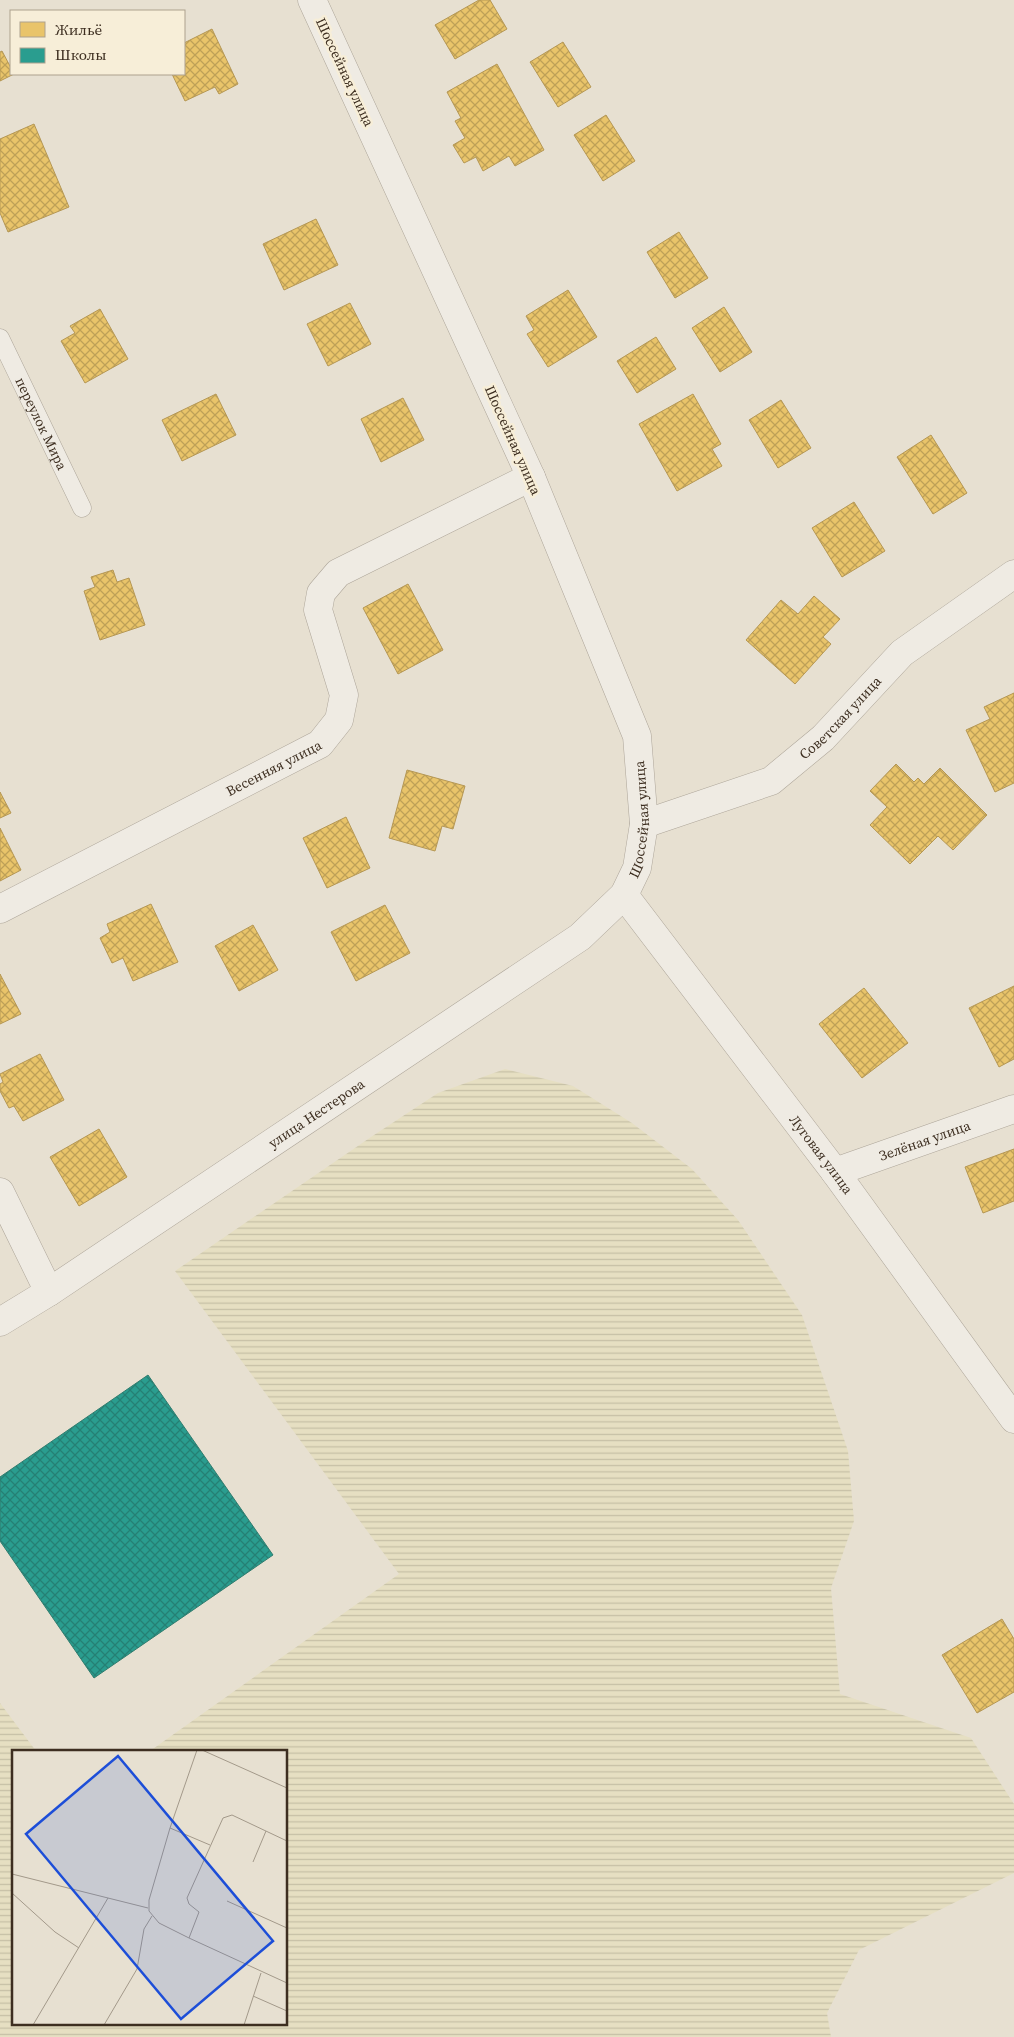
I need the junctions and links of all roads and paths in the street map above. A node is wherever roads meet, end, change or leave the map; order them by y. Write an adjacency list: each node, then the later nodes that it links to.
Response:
1 (312, 0): 3 (street, Шоссейная улица)
2 (0, 338): 4 (lane, переулок Мира)
3 (531, 476): 6 (street, Шоссейная улица); 8 (street, Весенняя улица)
4 (82, 508)
5 (1014, 574): 6 (street, Советская улица)
6 (644, 824): 7 (street, Шоссейная улица)
7 (624, 895): 10 (street, Луговая улица); 12 (street, улица Нестерова)
8 (0, 909)
9 (1014, 1109): 10 (street, Зелёная улица)
10 (835, 1172): 14 (street, Луговая улица)
11 (0, 1192): 12 (street)
12 (49, 1292): 13 (street, улица Нестерова)
13 (0, 1322)
14 (1014, 1419)

